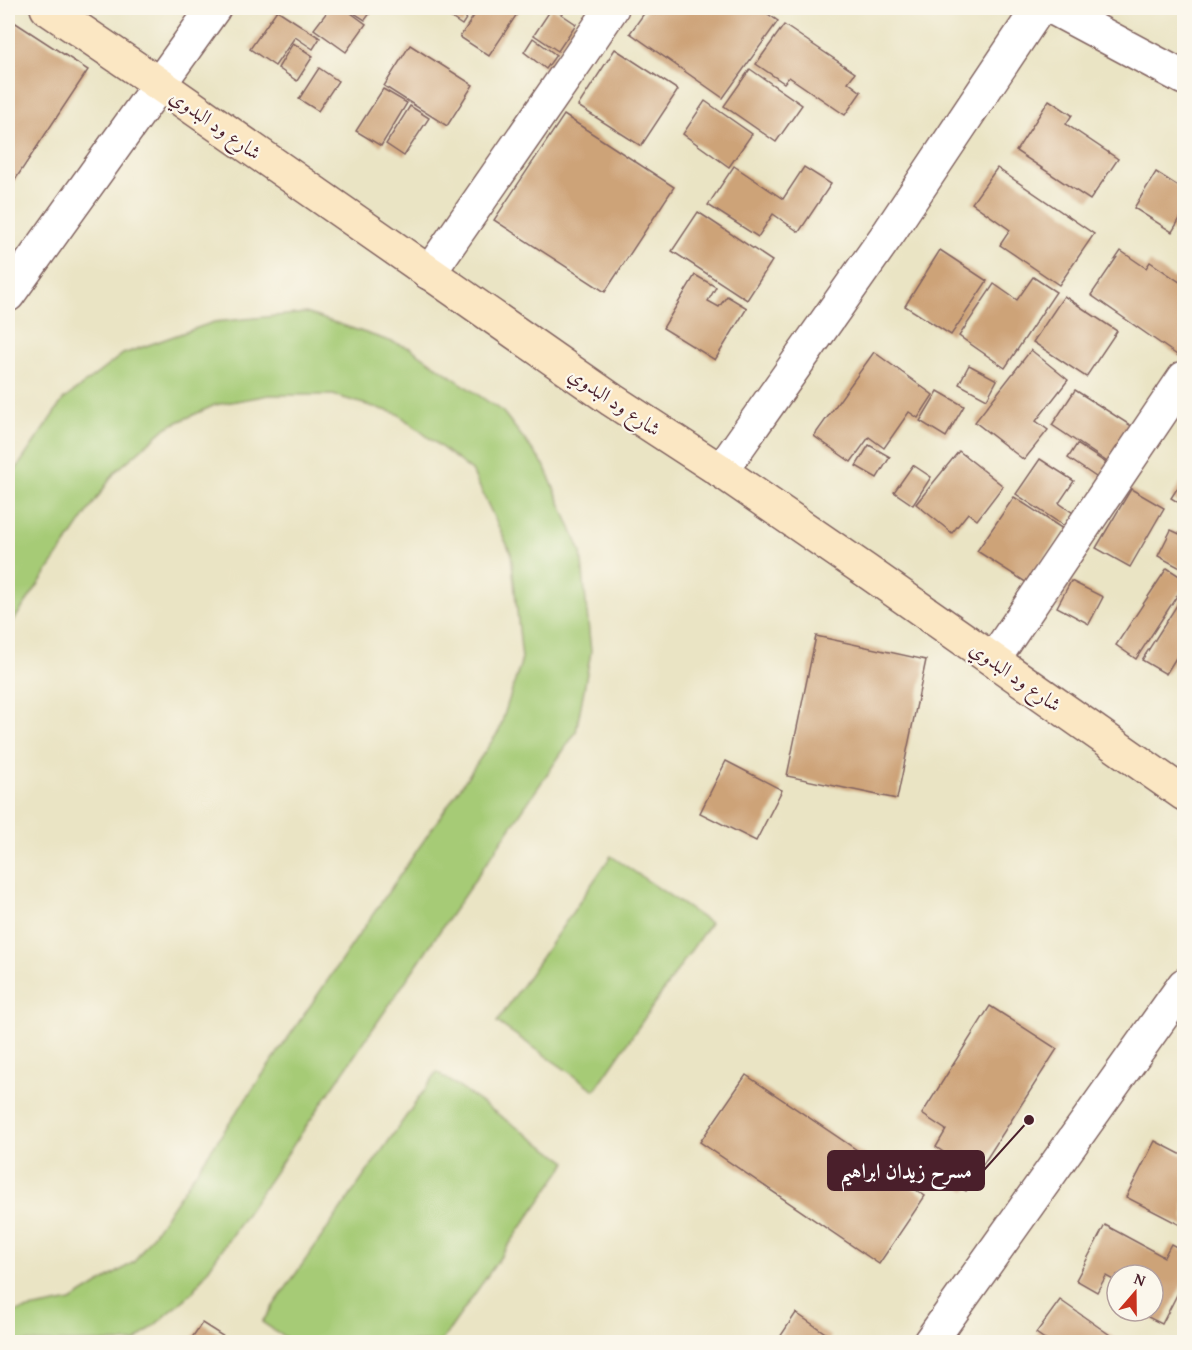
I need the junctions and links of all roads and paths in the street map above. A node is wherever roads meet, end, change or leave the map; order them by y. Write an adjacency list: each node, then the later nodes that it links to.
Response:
1 (47, 8): 7 (street, شارع ود البدوي)
2 (214, 8): 7 (street)
3 (612, 8): 8 (street)
4 (1039, 8): 11 (street)
5 (1053, 8): 6 (street)
6 (1185, 78)
7 (159, 84): 8 (street, شارع ود البدوي); 9 (street)
8 (429, 273): 11 (street, شارع ود البدوي)
9 (8, 295)
10 (1185, 378): 12 (street)
11 (721, 471): 12 (street, شارع ود البدوي)
12 (994, 659): 13 (street, شارع ود البدوي)
13 (1185, 794)
14 (1185, 985): 15 (street)
15 (930, 1342)

